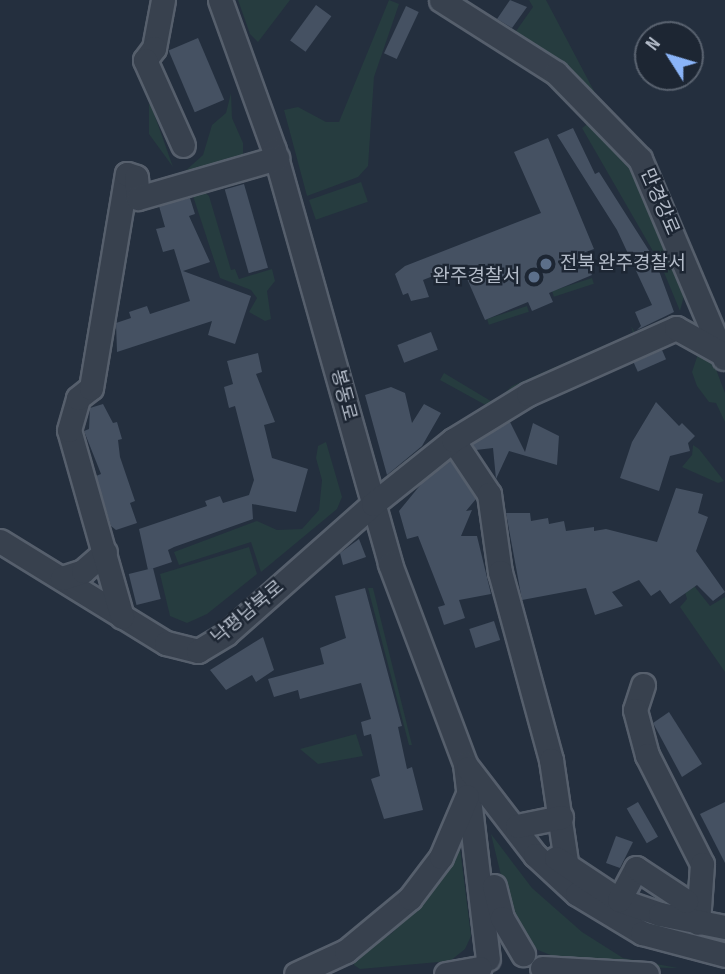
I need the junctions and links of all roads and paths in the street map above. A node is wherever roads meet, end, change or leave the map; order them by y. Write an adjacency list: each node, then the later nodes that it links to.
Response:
1 (163, 0): 4 (street)
2 (220, 0): 5 (street, 봉동로)
3 (441, 0): 6 (street, 만경강로)
4 (183, 145)
5 (276, 158): 10 (street, 봉동로); 12 (street)
6 (694, 278): 7 (street); 8 (street, 만경강로)
7 (676, 328): 8 (street); 9 (street, 낙평남북로)
8 (724, 358)
9 (453, 440): 10 (street, 낙평남북로); 18 (street)
10 (373, 504): 14 (street, 낙평남북로); 16 (street, 봉동로)
11 (0, 541): 13 (street, 낙평남북로)
12 (105, 552): 13 (street); 14 (street)
13 (62, 578): 14 (street, 낙평남북로)
14 (122, 617)
15 (643, 685): 23 (street)
16 (465, 764): 17 (street, 봉동로); 19 (street)
17 (469, 789): 24 (street, 봉동로); 26 (street, 봉동로); 28 (street)
18 (561, 817): 19 (street); 20 (street)
19 (517, 826): 20 (street); 25 (street)
20 (567, 868): 21 (street)
21 (619, 900): 22 (street); 23 (street)
22 (686, 901)
23 (717, 926)
24 (523, 954): 26 (street); 27 (street)
25 (725, 955)
26 (481, 967): 29 (street)
27 (544, 971): 30 (street)
28 (296, 974)
29 (446, 974)
30 (647, 974)

